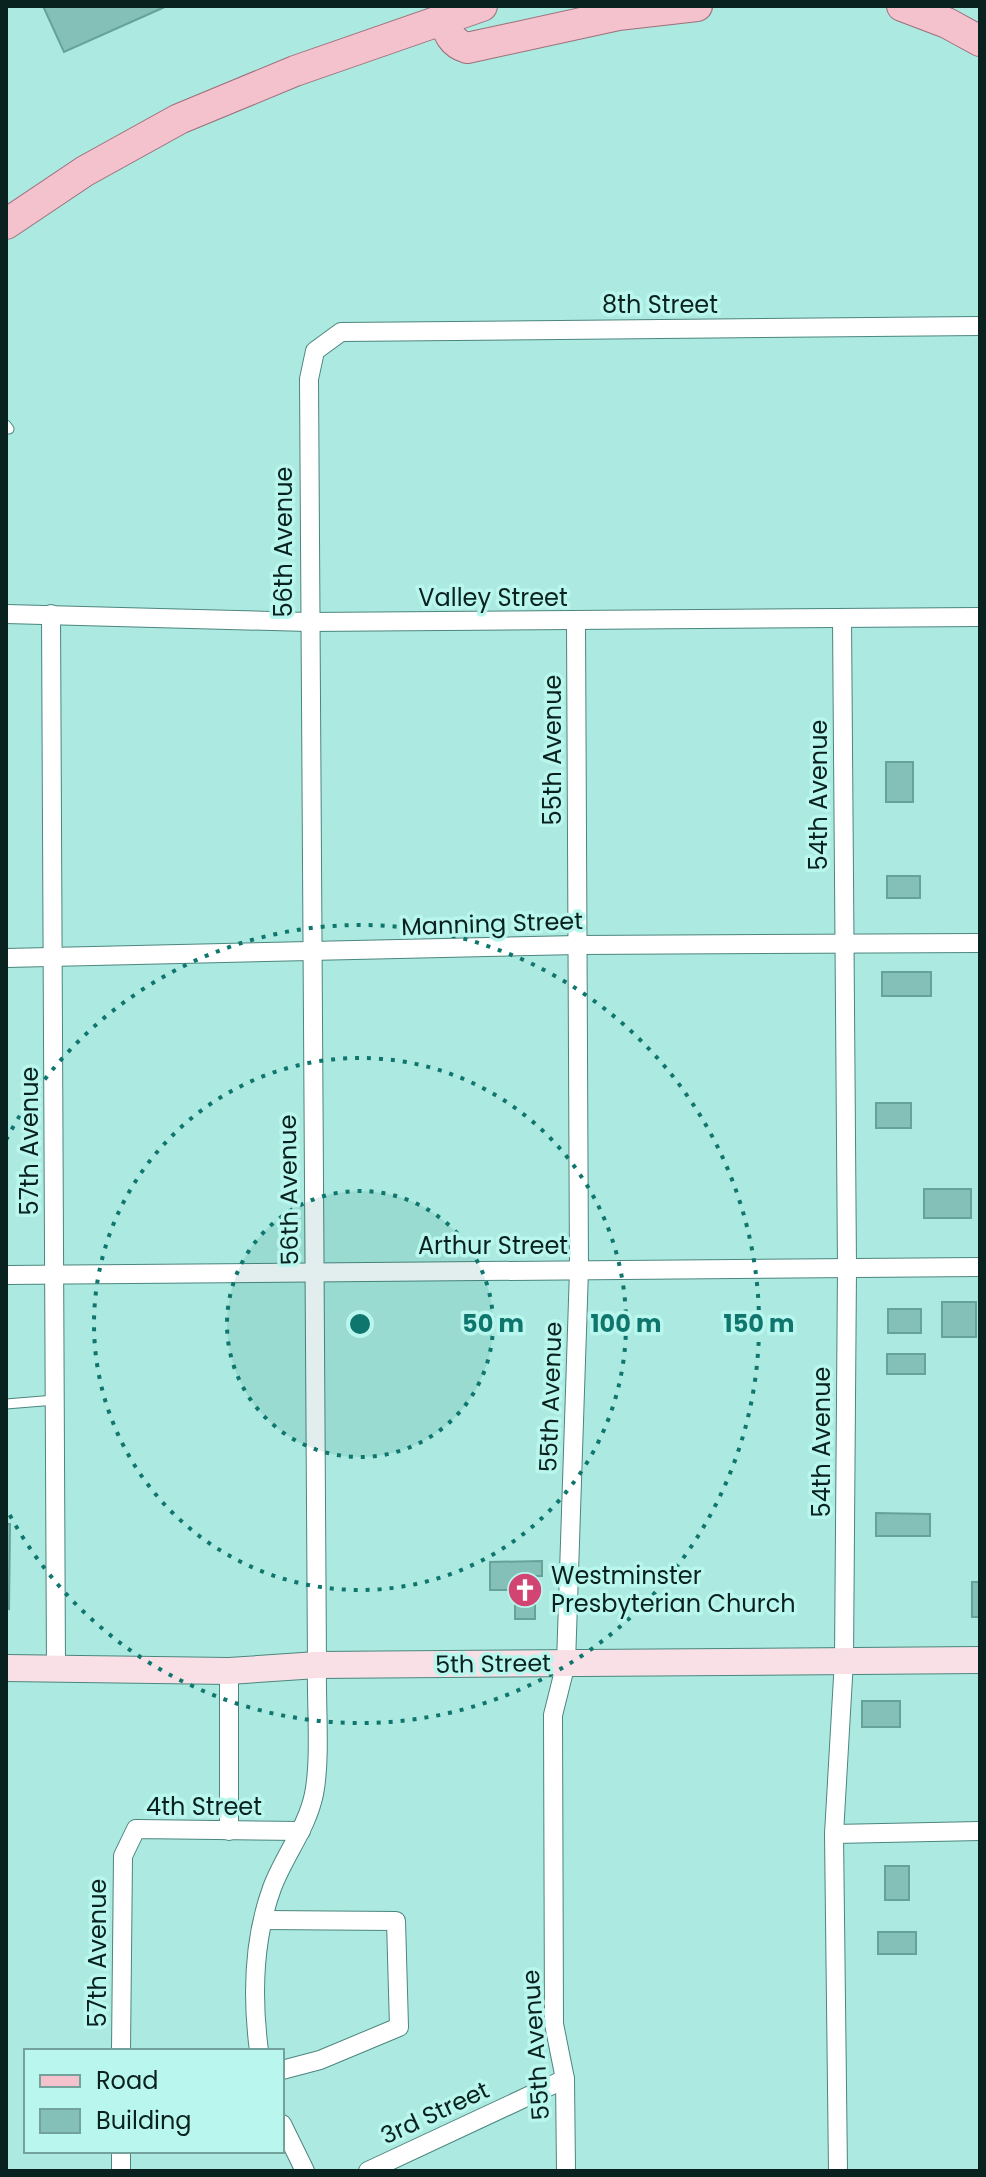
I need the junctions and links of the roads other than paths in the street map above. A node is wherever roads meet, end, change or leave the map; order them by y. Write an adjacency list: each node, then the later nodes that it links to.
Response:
1 (697, 6): 4 (main road)
2 (902, 6): 5 (main road)
3 (483, 7): 4 (main road)
4 (443, 17): 6 (main road)
5 (980, 41)
6 (6, 224)
7 (980, 326): 8 (street, 8th Street)
8 (341, 332): 13 (street, 56th Avenue)
9 (6, 614): 10 (street, Valley Street)
10 (51, 614): 13 (street, Valley Street); 19 (street, 57th Avenue)
11 (980, 617): 12 (street, Valley Street)
12 (842, 618): 14 (street, Valley Street); 16 (street, 54th Avenue)
13 (308, 622): 14 (street, Valley Street); 18 (street, 56th Avenue)
14 (576, 622): 17 (street, 55th Avenue)
15 (980, 943): 16 (street, Manning Street)
16 (843, 944): 17 (street, Manning Street); 22 (street, 54th Avenue)
17 (578, 945): 18 (street, Manning Street); 23 (street, 55th Avenue)
18 (311, 953): 19 (street, Manning Street); 24 (street, 56th Avenue)
19 (53, 957): 20 (street, Manning Street); 25 (street, 57th Avenue)
20 (6, 958)
21 (980, 1267): 22 (street, Arthur Street)
22 (847, 1268): 23 (street, Arthur Street); 29 (street, 54th Avenue)
23 (579, 1270): 24 (street, Arthur Street); 31 (street, 55th Avenue)
24 (314, 1271): 25 (street, Arthur Street); 32 (street, 56th Avenue)
25 (54, 1274): 26 (street, Arthur Street); 27 (street, 57th Avenue)
26 (6, 1275)
27 (55, 1400): 28 (lane); 34 (street, 57th Avenue)
28 (6, 1404)
29 (844, 1660): 30 (street, 5th Street); 31 (street, 5th Street); 39 (street, 54th Avenue)
30 (980, 1660)
31 (566, 1663): 32 (street, 5th Street); 45 (street, 55th Avenue)
32 (317, 1665): 35 (street, 5th Street); 37 (street, 56th Avenue)
33 (6, 1668): 34 (street, 5th Street)
34 (56, 1668): 35 (street, 5th Street)
35 (229, 1671): 36 (street)
36 (229, 1831): 37 (street, 4th Street); 40 (street, 4th Street)
37 (301, 1831): 41 (street, 56th Avenue)
38 (980, 1831): 39 (street)
39 (834, 1834): 50 (street, 54th Avenue)
40 (123, 1856): 42 (street, 57th Avenue)
41 (264, 1920): 43 (street, 56th Avenue); 44 (street)
42 (121, 2049)
43 (259, 2049)
44 (284, 2069)
45 (565, 2079): 48 (street, 3rd Street); 49 (street, 55th Avenue)
46 (284, 2128): 47 (street)
47 (305, 2171)
48 (368, 2171)
49 (566, 2171)
50 (838, 2171)

